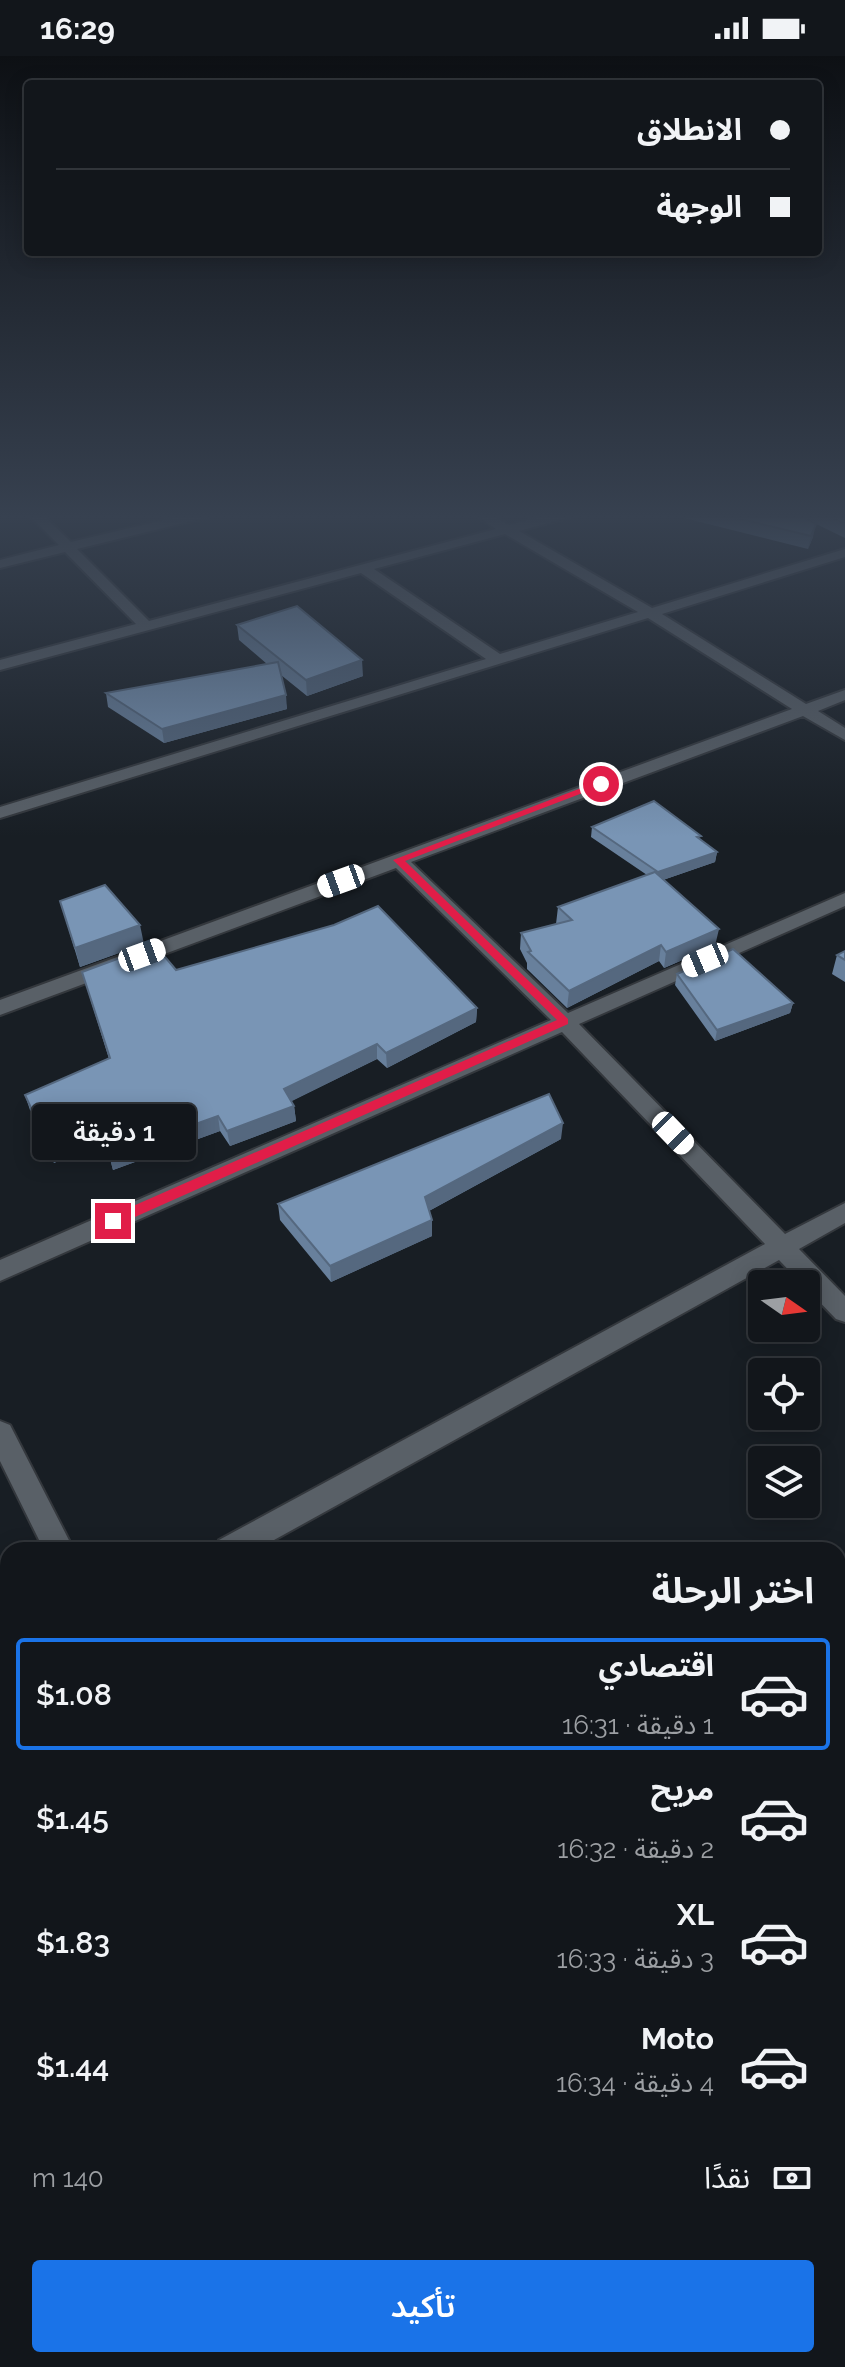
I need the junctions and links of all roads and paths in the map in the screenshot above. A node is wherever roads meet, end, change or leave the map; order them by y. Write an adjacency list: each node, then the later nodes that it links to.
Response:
1 (142, 622): 6 (street)
2 (162, 622): 6 (street)
3 (442, 622): 7 (street)
4 (626, 622): 7 (street)
5 (665, 622): 10 (street)
6 (146, 626): 8 (street)
7 (498, 660): 12 (street)
8 (0, 665)
9 (845, 695): 10 (street)
10 (804, 709): 11 (street); 13 (street)
11 (845, 735)
12 (0, 813)
13 (398, 860): 15 (street); 16 (street)
14 (845, 899): 16 (street)
15 (0, 1008)
16 (564, 1021): 18 (street); 19 (street)
17 (845, 1212): 18 (street)
18 (782, 1245): 20 (street); 23 (street)
19 (0, 1271)
20 (845, 1312)
21 (0, 1433): 22 (street)
22 (55, 1542)
23 (244, 1542)

